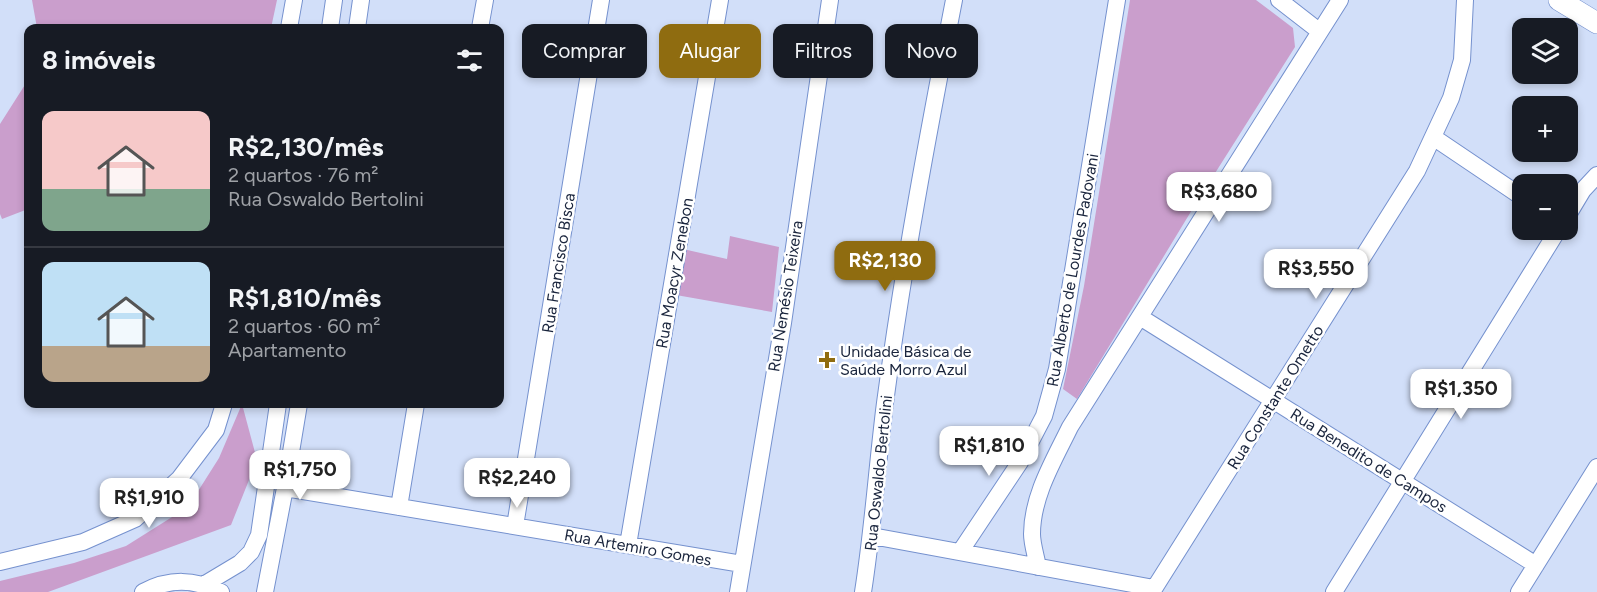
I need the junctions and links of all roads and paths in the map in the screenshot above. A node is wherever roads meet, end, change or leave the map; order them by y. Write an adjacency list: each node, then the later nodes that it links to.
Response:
1 (294, 0): 15 (street)
2 (334, 0): 16 (street)
3 (361, 0): 17 (street)
4 (485, 0): 18 (street)
5 (601, 0): 37 (street, Rua Francisco Bisca)
6 (720, 0): 39 (street, Rua Moacyr Zenebon)
7 (830, 0): 42 (street, Rua Nemésio Teixeira)
8 (954, 0): 38 (street, Rua Oswaldo Bertolini)
9 (1117, 0): 31 (street, Rua Alberto de Lourdes Padovani)
10 (1278, 0): 19 (street)
11 (1340, 0): 19 (street)
12 (1465, 0): 20 (street, Rua Constante Ometto)
13 (1559, 0): 14 (main road)
14 (1597, 23)
15 (290, 24)
16 (331, 24)
17 (358, 24)
18 (481, 24)
19 (1319, 31): 25 (street)
20 (1433, 137): 22 (street); 26 (street, Rua Constante Ometto)
21 (1597, 175): 23 (street)
22 (1512, 190)
23 (1578, 198)
24 (1552, 240): 34 (street)
25 (1140, 317): 26 (street, Rua Benedito de Campos); 32 (street)
26 (1273, 400): 34 (street, Rua Benedito de Campos); 46 (street, Rua Constante Ometto)
27 (223, 408): 41 (street)
28 (277, 408): 45 (street)
29 (298, 408): 35 (street)
30 (415, 408): 36 (street)
31 (1044, 416): 32 (street); 40 (street, Rua Alberto de Lourdes Padovani)
32 (1070, 427): 44 (street)
33 (1597, 467): 43 (street)
34 (1403, 481): 43 (street, Rua Benedito de Campos); 52 (street)
35 (285, 488): 36 (street, Rua Artemiro Gomes); 49 (street)
36 (399, 507): 37 (street, Rua Artemiro Gomes)
37 (515, 526): 39 (street, Rua Artemiro Gomes)
38 (872, 536): 40 (street); 51 (street, Rua Oswaldo Bertolini)
39 (628, 545): 42 (street, Rua Artemiro Gomes)
40 (960, 552): 44 (street)
41 (0, 562)
42 (742, 564): 50 (street, Rua Nemésio Teixeira)
43 (1536, 565): 53 (street)
44 (1038, 567): 46 (street)
45 (205, 584): 47 (street); 48 (street)
46 (1153, 590)
47 (143, 592)
48 (221, 592)
49 (265, 592)
50 (738, 592)
51 (863, 592)
52 (1334, 592)
53 (1519, 592)

